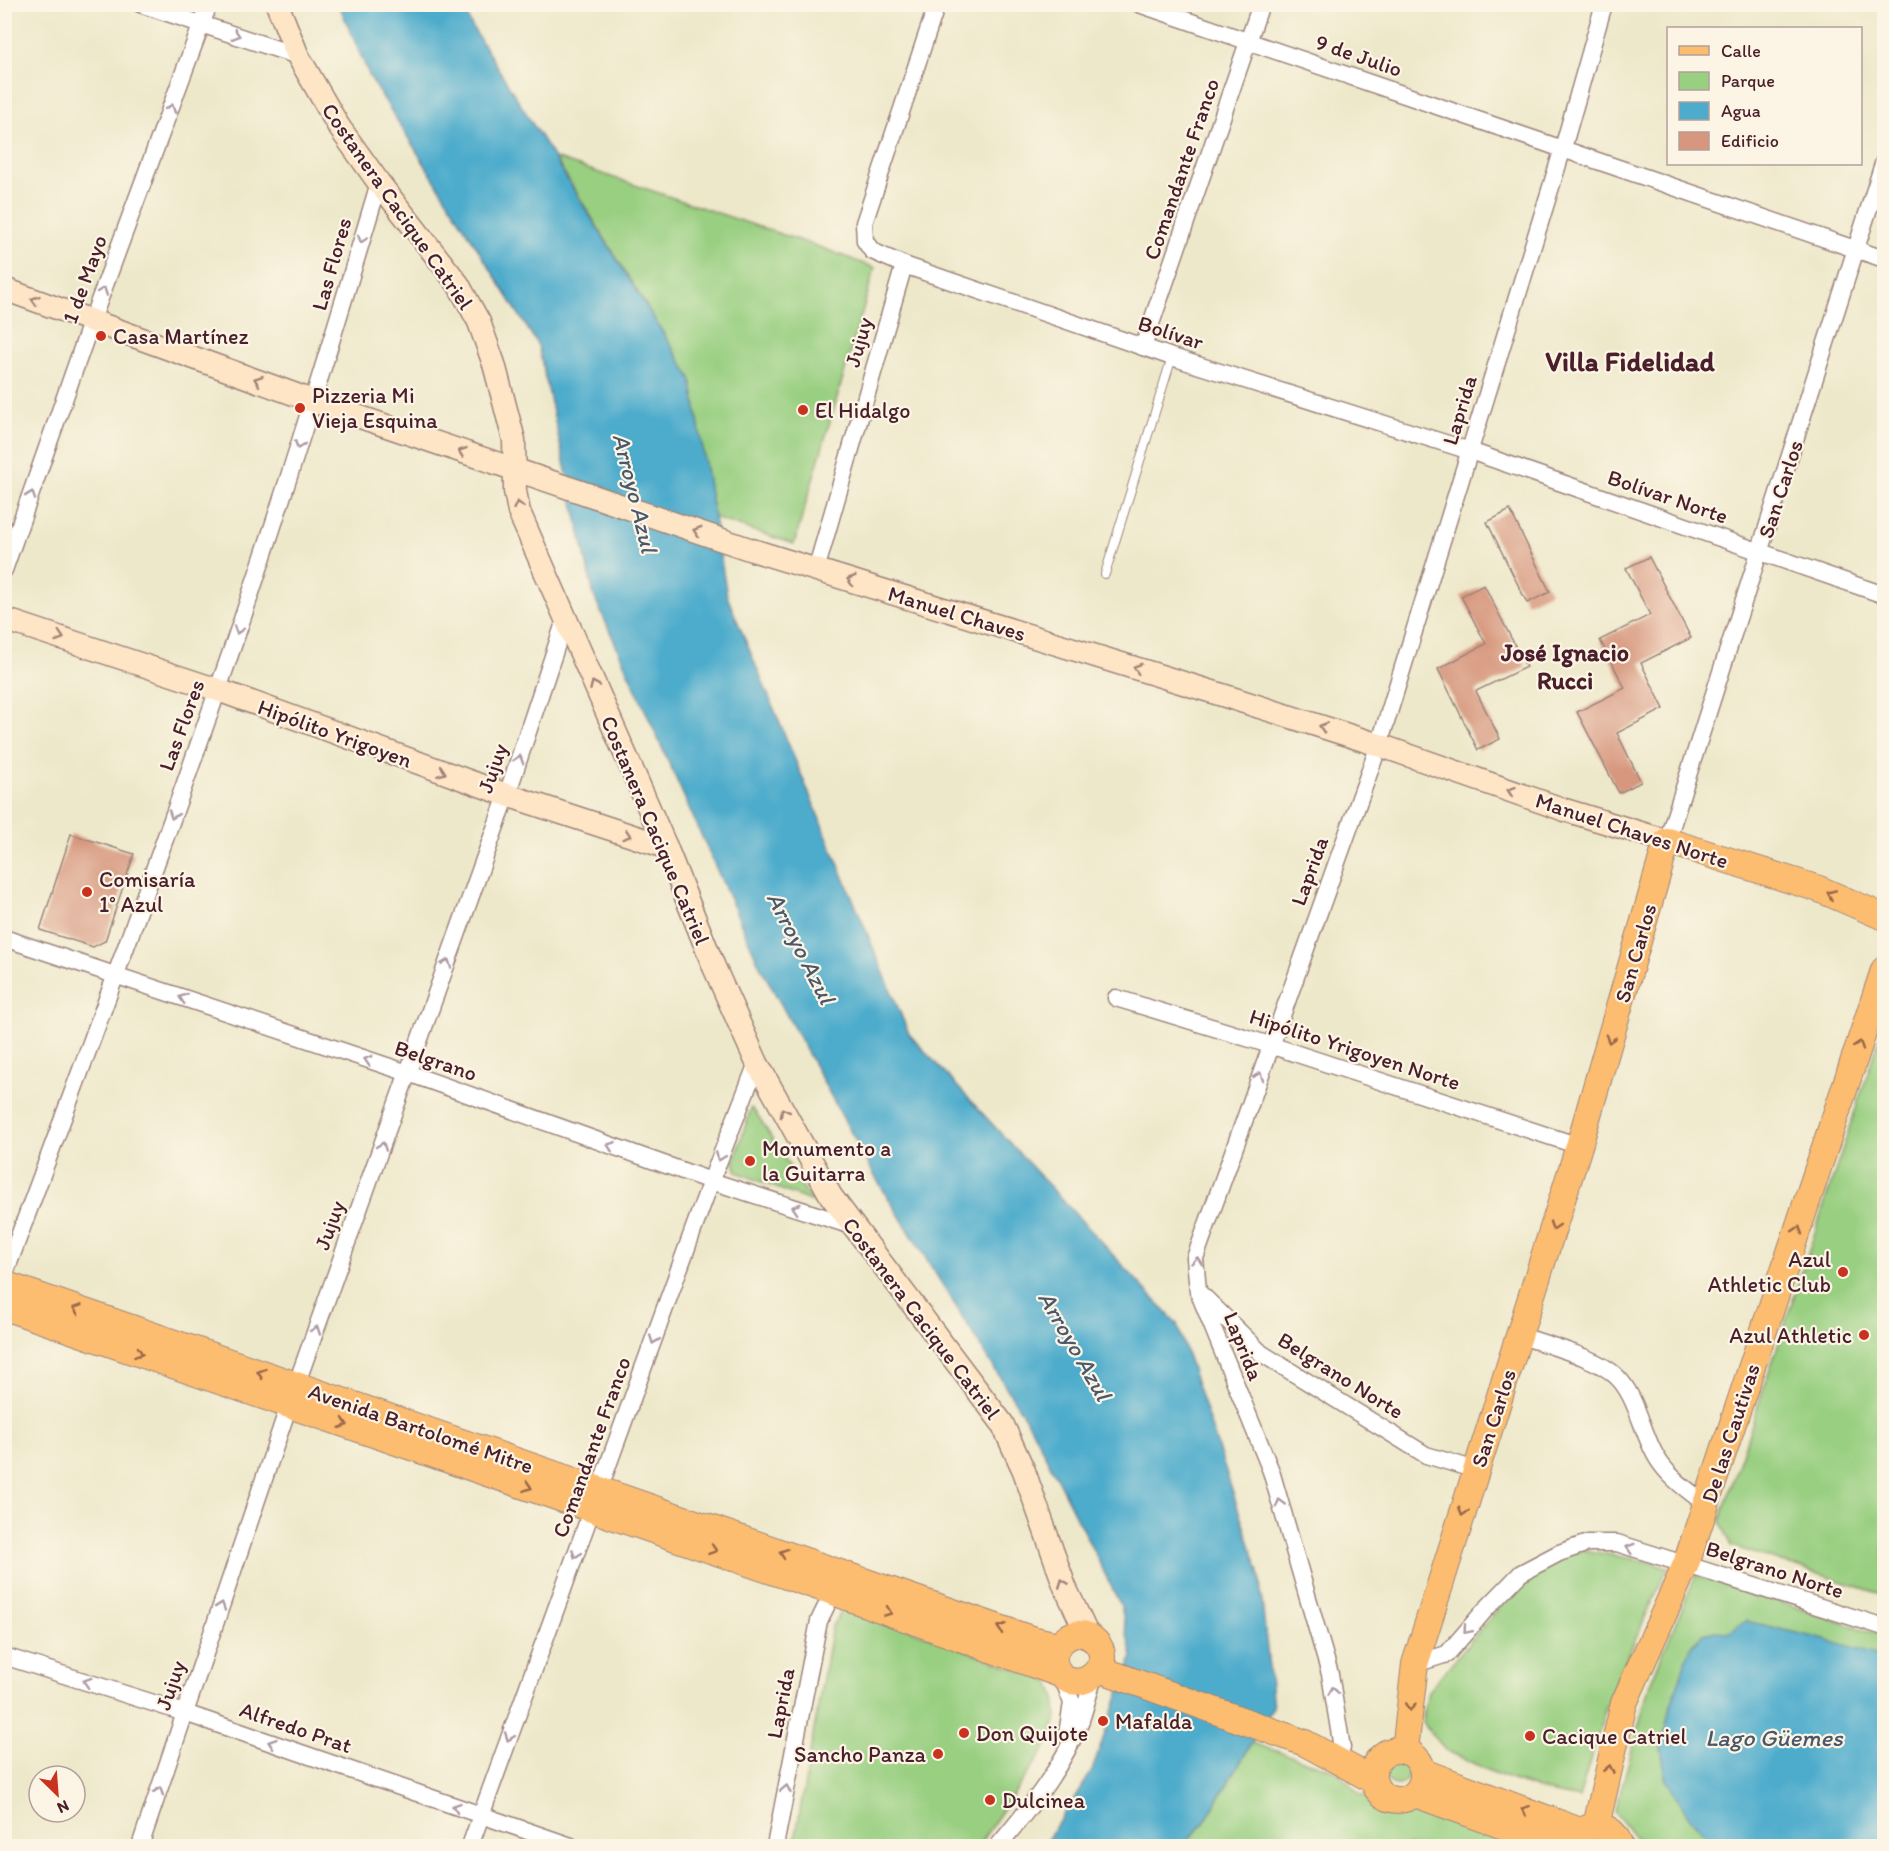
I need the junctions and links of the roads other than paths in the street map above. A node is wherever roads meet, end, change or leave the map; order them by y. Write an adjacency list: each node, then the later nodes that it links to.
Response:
1 (140, 4): 8 (street)
2 (209, 4): 8 (street, 1 de Mayo)
3 (277, 4): 10 (street, Costanera Cacique Catriel)
4 (937, 4): 16 (street, Bolívar)
5 (1139, 4): 9 (street, 9 de Julio)
6 (1261, 4): 9 (street, Comandante Franco)
7 (1604, 4): 11 (street, Laprida)
8 (202, 24): 10 (street, one-way to 10); 18 (street, 1 de Mayo, one-way to 8)
9 (1249, 41): 11 (street, 9 de Julio); 19 (street, Comandante Franco)
10 (298, 56): 13 (street, Costanera Cacique Catriel)
11 (1563, 148): 14 (street, 9 de Julio); 22 (street, Laprida)
12 (1884, 161): 14 (street, San Carlos)
13 (379, 183): 21 (street, Las Flores, one-way to 21); 23 (street, Costanera Cacique Catriel)
14 (1856, 249): 15 (street, 9 de Julio); 24 (street, San Carlos)
15 (1884, 259)
16 (904, 265): 19 (street, Bolívar); 26 (street, Jujuy)
17 (4, 289): 18 (street, Manuel Chaves, one-way to 17)
18 (92, 320): 21 (street, Manuel Chaves, one-way to 18); 25 (street, 1 de Mayo, one-way to 18)
19 (1143, 347): 20 (street, Bolívar)
20 (1172, 357): 22 (street, Bolívar); 27 (lane)
21 (314, 401): 23 (street, Manuel Chaves, one-way to 21); 31 (street, Las Flores, one-way to 31)
22 (1470, 451): 24 (street, Bolívar Norte); 32 (street, Laprida)
23 (526, 474): 26 (street, Manuel Chaves, one-way to 23); 30 (street, Costanera Cacique Catriel, one-way to 23)
24 (1760, 552): 28 (street, Bolívar Norte); 34 (street, San Carlos)
25 (4, 570)
26 (816, 570): 32 (street, Manuel Chaves, one-way to 26)
27 (1105, 574)
28 (1884, 595)
29 (4, 619): 31 (street, Hipólito Yrigoyen, one-way to 31)
30 (565, 620): 33 (street, Jujuy, one-way to 30); 35 (street, Costanera Cacique Catriel, one-way to 30)
31 (218, 690): 33 (street, Hipólito Yrigoyen, one-way to 33); 39 (street, Las Flores, one-way to 39)
32 (1379, 745): 34 (street, Manuel Chaves Norte, one-way to 32); 41 (street, Laprida)
33 (507, 795): 35 (street, Hipólito Yrigoyen, one-way to 35); 43 (street, Jujuy, one-way to 33)
34 (1667, 842): 36 (main road, Manuel Chaves Norte, one-way to 34); 44 (main road, San Carlos, one-way to 44)
35 (666, 847): 42 (street, Costanera Cacique Catriel)
36 (1884, 917)
37 (4, 938): 39 (street, Belgrano)
38 (1884, 970): 55 (main road, De las Cautivas, one-way to 38)
39 (116, 976): 43 (street, Belgrano, one-way to 39); 47 (street, Las Flores)
40 (1116, 998): 41 (street, Hipólito Yrigoyen Norte)
41 (1270, 1045): 44 (street, Hipólito Yrigoyen Norte); 49 (street, Laprida, one-way to 41)
42 (757, 1063): 45 (street, Comandante Franco, one-way to 45); 46 (street, Costanera Cacique Catriel, one-way to 42)
43 (408, 1073): 45 (street, Belgrano, one-way to 43); 52 (street, Jujuy, one-way to 43)
44 (1579, 1146): 51 (main road, San Carlos, one-way to 51)
45 (711, 1181): 46 (street, Belgrano, one-way to 45); 54 (street, Comandante Franco, one-way to 54)
46 (852, 1226): 59 (street, Costanera Cacique Catriel, one-way to 46)
47 (4, 1276)
48 (4, 1284): 52 (main road, Avenida Bartolomé Mitre, one-way to 48)
49 (1198, 1291): 53 (street, Belgrano Norte); 67 (street, Laprida, one-way to 49)
50 (4, 1307): 52 (main road, Avenida Bartolomé Mitre, one-way to 52)
51 (1519, 1335): 53 (main road, San Carlos); 55 (street)
52 (292, 1395): 54 (main road, Avenida Bartolomé Mitre); 65 (street, Jujuy, one-way to 52)
53 (1476, 1470): 62 (main road, San Carlos, one-way to 62)
54 (596, 1499): 57 (main road, Avenida Bartolomé Mitre); 72 (street, Comandante Franco, one-way to 72)
55 (1707, 1504): 56 (main road, De las Cautivas)
56 (1686, 1564): 58 (street, Belgrano Norte); 62 (street, Belgrano Norte, one-way to 62); 73 (main road, De las Cautivas, one-way to 56)
57 (836, 1582): 60 (main road, one-way to 57); 64 (main road, one-way to 64); 77 (street, Laprida, one-way to 57)
58 (1884, 1627)
59 (1088, 1636): 60 (main road); 63 (main road)
60 (1057, 1645): 64 (main road)
61 (4, 1656): 65 (street, Alfredo Prat, one-way to 61)
62 (1415, 1664): 68 (main road, San Carlos, one-way to 68)
63 (1104, 1673): 64 (main road); 66 (main road); 69 (street)
64 (1062, 1676): 69 (street)
65 (185, 1713): 72 (street, Alfredo Prat, one-way to 65); 74 (street, Jujuy, one-way to 65)
66 (1305, 1743): 67 (main road); 70 (main road)
67 (1341, 1748): 68 (main road)
68 (1393, 1753): 70 (main road); 71 (main road)
69 (1059, 1764): 78 (street)
70 (1373, 1780): 71 (main road)
71 (1419, 1783): 73 (main road, one-way to 71); 79 (main road)
72 (481, 1815): 75 (street, Comandante Franco); 76 (street, Alfredo Prat)
73 (1582, 1835): 80 (main road)
74 (140, 1846)
75 (470, 1846)
76 (571, 1846)
77 (775, 1846)
78 (998, 1846)
79 (1559, 1846)
80 (1620, 1846)

